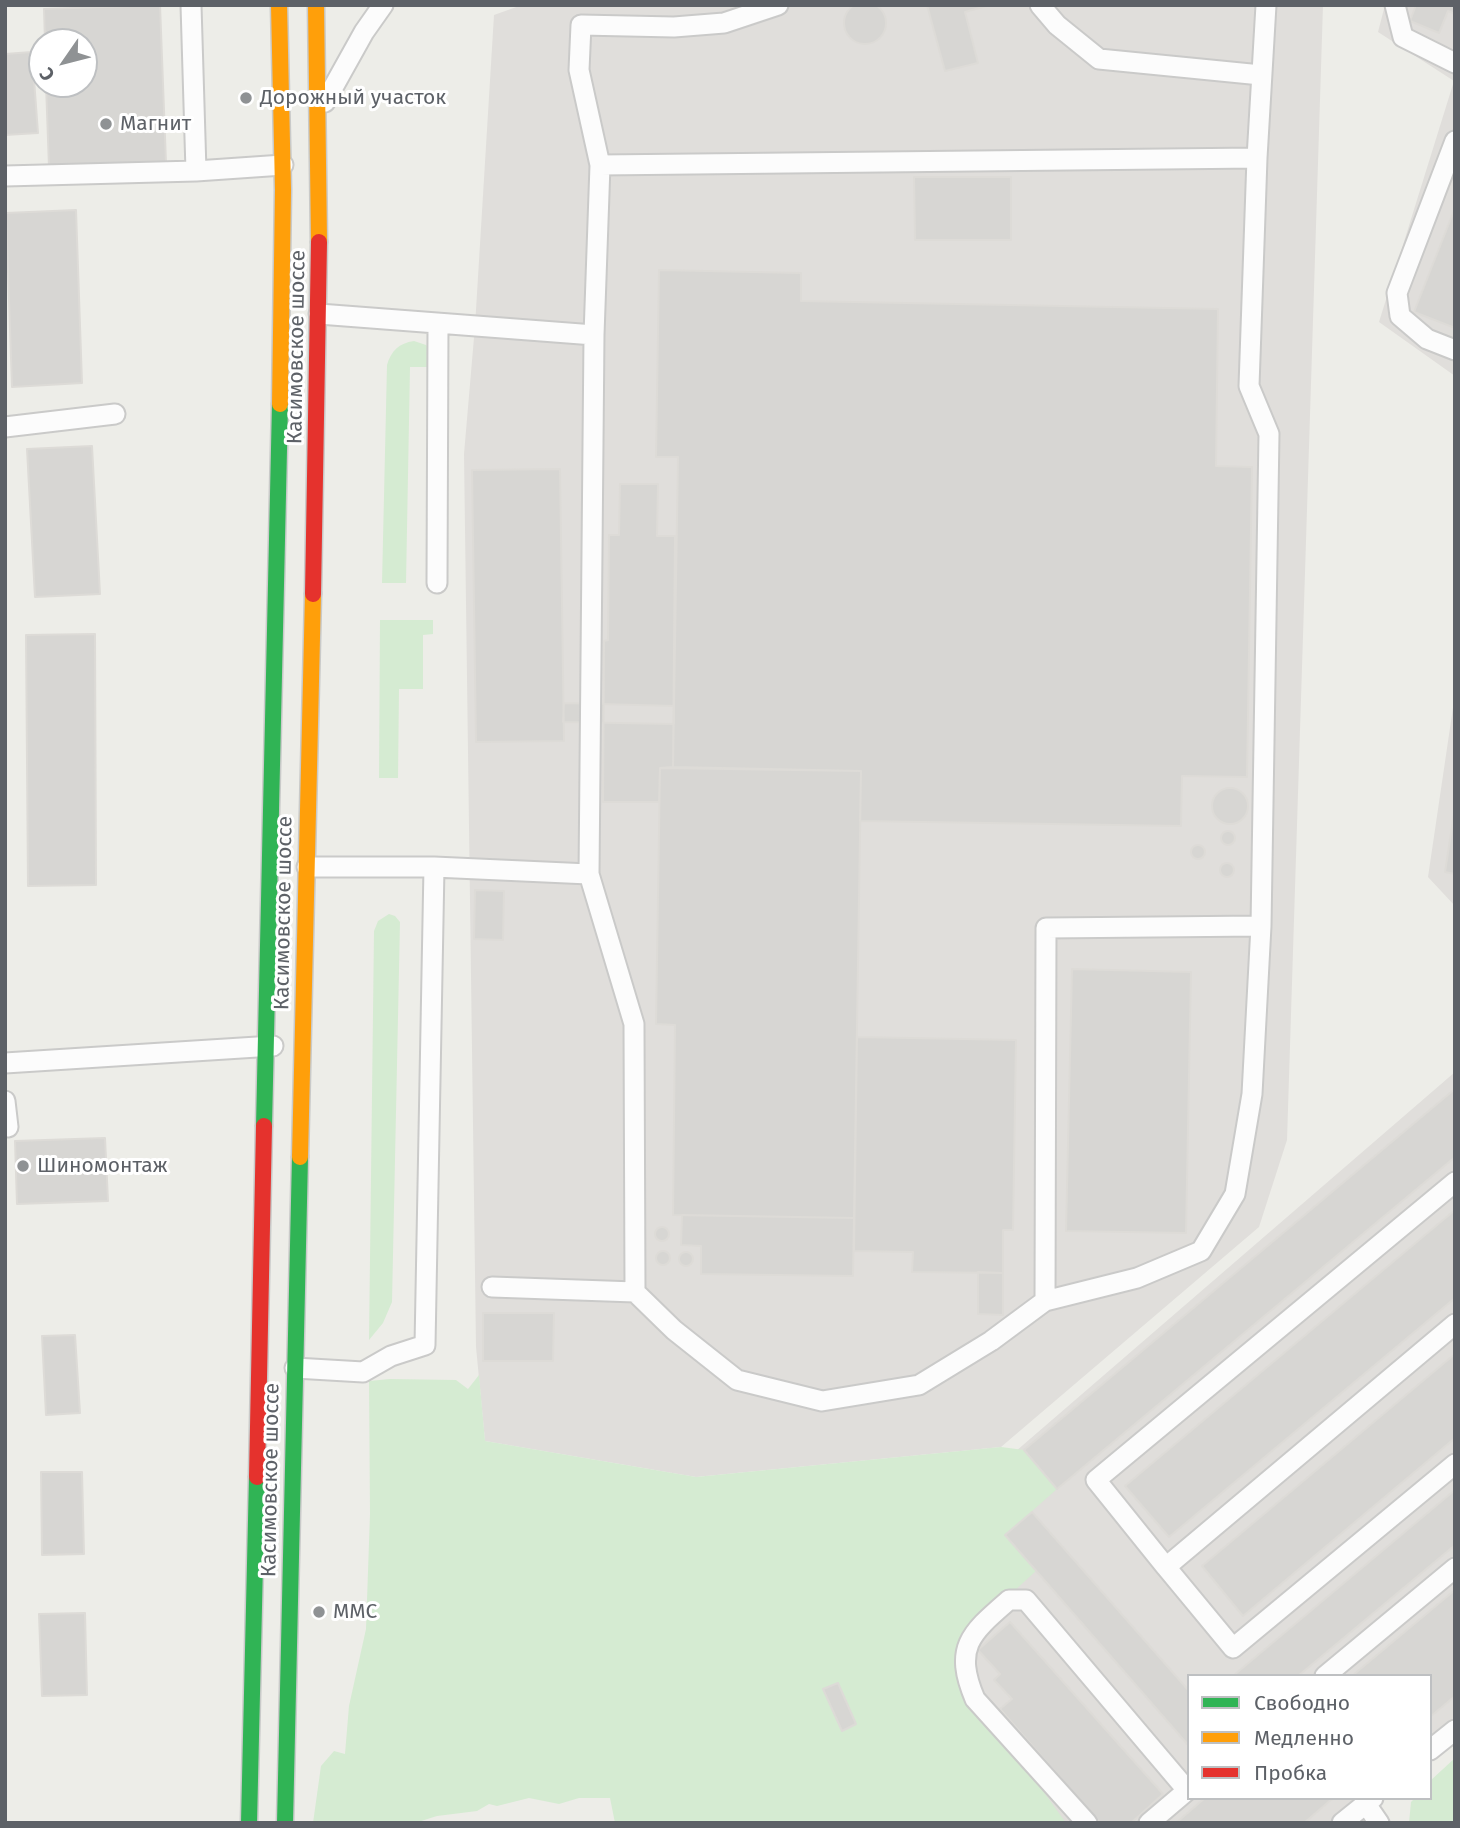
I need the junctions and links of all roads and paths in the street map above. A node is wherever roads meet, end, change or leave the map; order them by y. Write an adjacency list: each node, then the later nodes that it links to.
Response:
1 (191, 5): 16 (lane)
2 (279, 5): 14 (main road, Касимовское шоссе)
3 (316, 5): 11 (main road, Касимовское шоссе)
4 (383, 5): 11 (lane)
5 (778, 5): 15 (lane)
6 (1040, 5): 10 (lane)
7 (1266, 5): 10 (lane)
8 (1395, 5): 9 (lane)
9 (1455, 63)
10 (1261, 75): 13 (lane)
11 (318, 115): 18 (main road, Касимовское шоссе)
12 (1455, 141): 21 (lane)
13 (1257, 158): 15 (lane); 28 (lane)
14 (283, 165): 16 (lane); 30 (main road, Касимовское шоссе)
15 (600, 165): 20 (lane)
16 (196, 171): 17 (lane)
17 (5, 176)
18 (319, 314): 19 (lane); 25 (main road, Касимовское шоссе)
19 (438, 324): 20 (lane); 24 (lane)
20 (594, 335): 27 (lane)
21 (1455, 351)
22 (115, 414): 23 (lane)
23 (5, 426)
24 (436, 583)
25 (307, 867): 26 (lane); 29 (main road, Касимовское шоссе)
26 (434, 867): 27 (lane); 39 (lane)
27 (589, 874): 36 (lane)
28 (1261, 926): 37 (lane); 37 (lane)
29 (302, 1045): 30 (lane); 39 (main road, Касимовское шоссе)
30 (265, 1047): 31 (lane); 49 (main road, Касимовское шоссе)
31 (5, 1063)
32 (5, 1101): 33 (lane)
33 (8, 1127)
34 (1455, 1182): 41 (lane)
35 (492, 1287): 36 (lane)
36 (635, 1293): 37 (lane)
37 (1045, 1301)
38 (1455, 1324): 41 (lane)
39 (295, 1368): 50 (main road, Касимовское шоссе)
40 (1455, 1464): 41 (lane)
41 (1166, 1567)
42 (1455, 1568): 43 (lane)
43 (1327, 1674)
44 (1455, 1730): 45 (lane)
45 (1432, 1748)
46 (1187, 1789): 51 (lane)
47 (1187, 1791): 52 (lane)
48 (1370, 1801): 53 (lane); 54 (lane)
49 (249, 1823)
50 (285, 1823)
51 (1087, 1823)
52 (1149, 1823)
53 (1342, 1823)
54 (1379, 1823)

